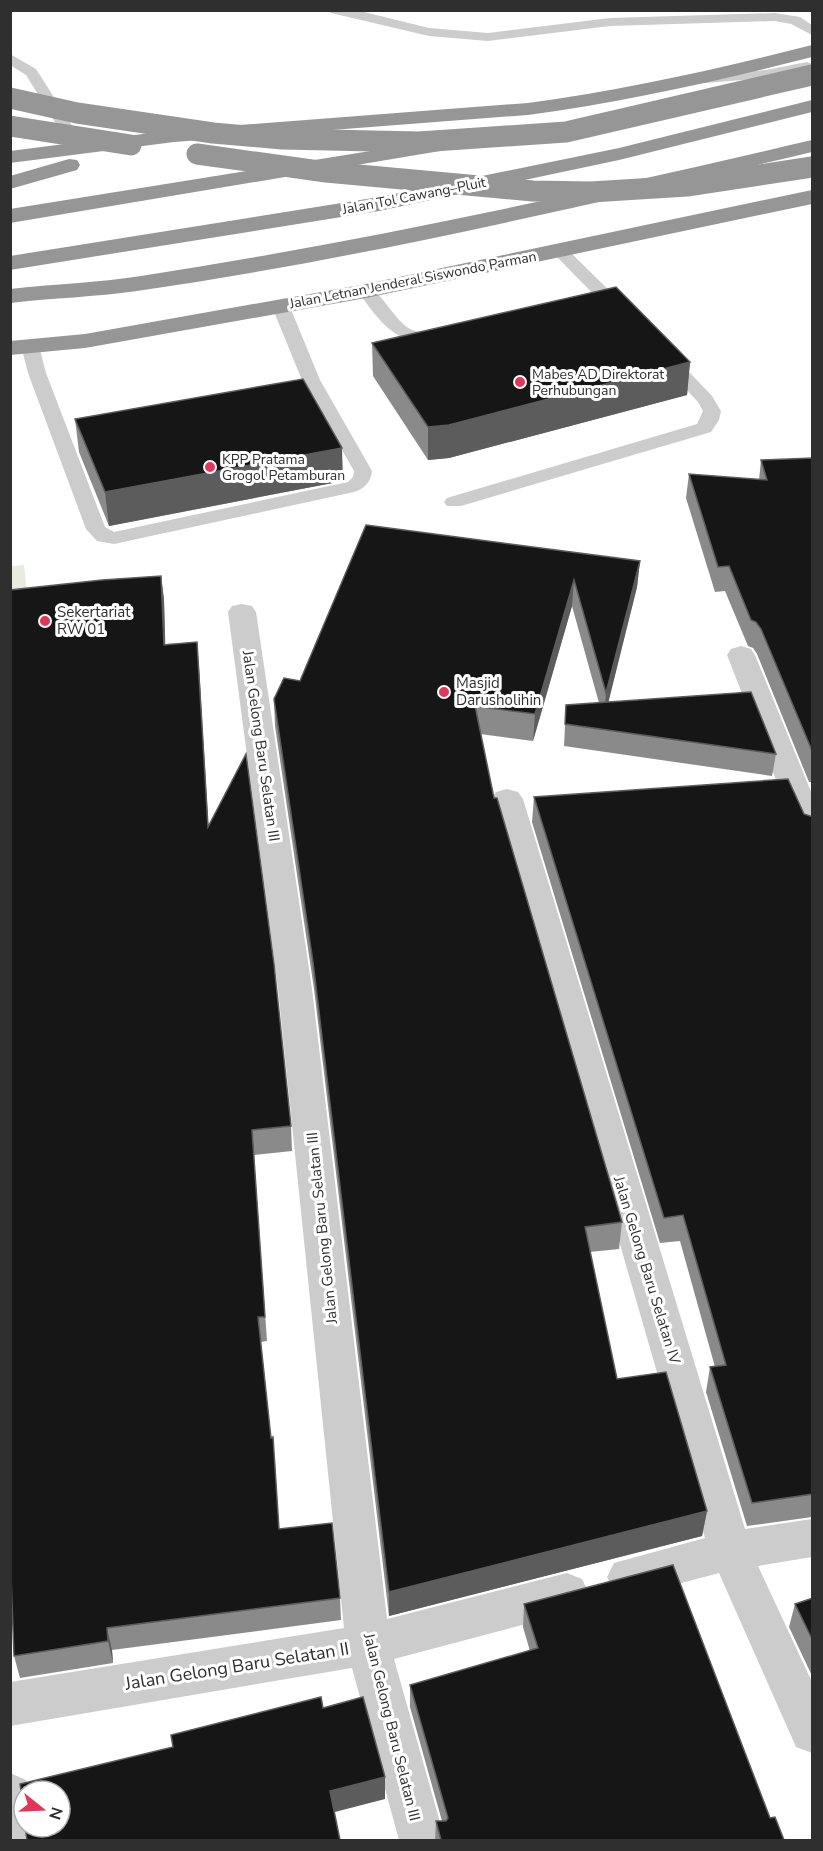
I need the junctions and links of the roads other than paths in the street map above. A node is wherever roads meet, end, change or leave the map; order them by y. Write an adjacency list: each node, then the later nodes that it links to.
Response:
1 (336, 10): 2 (lane)
2 (813, 31)
3 (813, 51): 7 (highway)
4 (10, 58): 12 (lane)
5 (813, 65): 7 (lane)
6 (813, 75): 8 (highway, bridge)
7 (702, 79): 13 (highway); 19 (highway)
8 (10, 98)
9 (813, 106): 21 (highway, Jalan Tol Cawang–Pluit, bridge)
10 (10, 117): 12 (highway)
11 (10, 126): 16 (highway, bridge)
12 (64, 127): 13 (highway)
13 (165, 137): 15 (highway); 17 (highway)
14 (813, 146): 25 (highway, bridge)
15 (10, 157)
16 (813, 167)
17 (10, 183)
18 (813, 197): 20 (highway, Jalan Letnan Jenderal Siswondo Parman)
19 (10, 216)
20 (561, 252): 22 (highway, Jalan Letnan Jenderal Siswondo Parman); 23 (lane)
21 (10, 263)
22 (496, 263): 24 (highway, Jalan Letnan Jenderal Siswondo Parman); 31 (highway)
23 (600, 290): 26 (lane); 28 (lane)
24 (366, 291): 27 (highway, Jalan Letnan Jenderal Siswondo Parman); 29 (lane)
25 (10, 296)
26 (578, 296)
27 (281, 307): 31 (highway, Jalan Letnan Jenderal Siswondo Parman); 31 (lane)
28 (636, 327)
29 (457, 331)
30 (652, 343): 32 (lane)
31 (17, 345)
32 (454, 502)
33 (242, 612): 39 (street, Jalan Gelong Baru Selatan III)
34 (741, 655): 36 (street)
35 (507, 798): 38 (street, Jalan Gelong Baru Selatan IV)
36 (813, 831)
37 (813, 1538): 38 (street, Jalan Gelong Baru Selatan II)
38 (730, 1551): 39 (street, Jalan Gelong Baru Selatan II); 41 (street, Jalan Gelong Baru Selatan IV)
39 (368, 1645): 40 (street, Jalan Gelong Baru Selatan II); 44 (street, Jalan Gelong Baru Selatan III)
40 (10, 1704)
41 (813, 1731)
42 (10, 1797): 43 (street)
43 (18, 1840)
44 (422, 1840)

